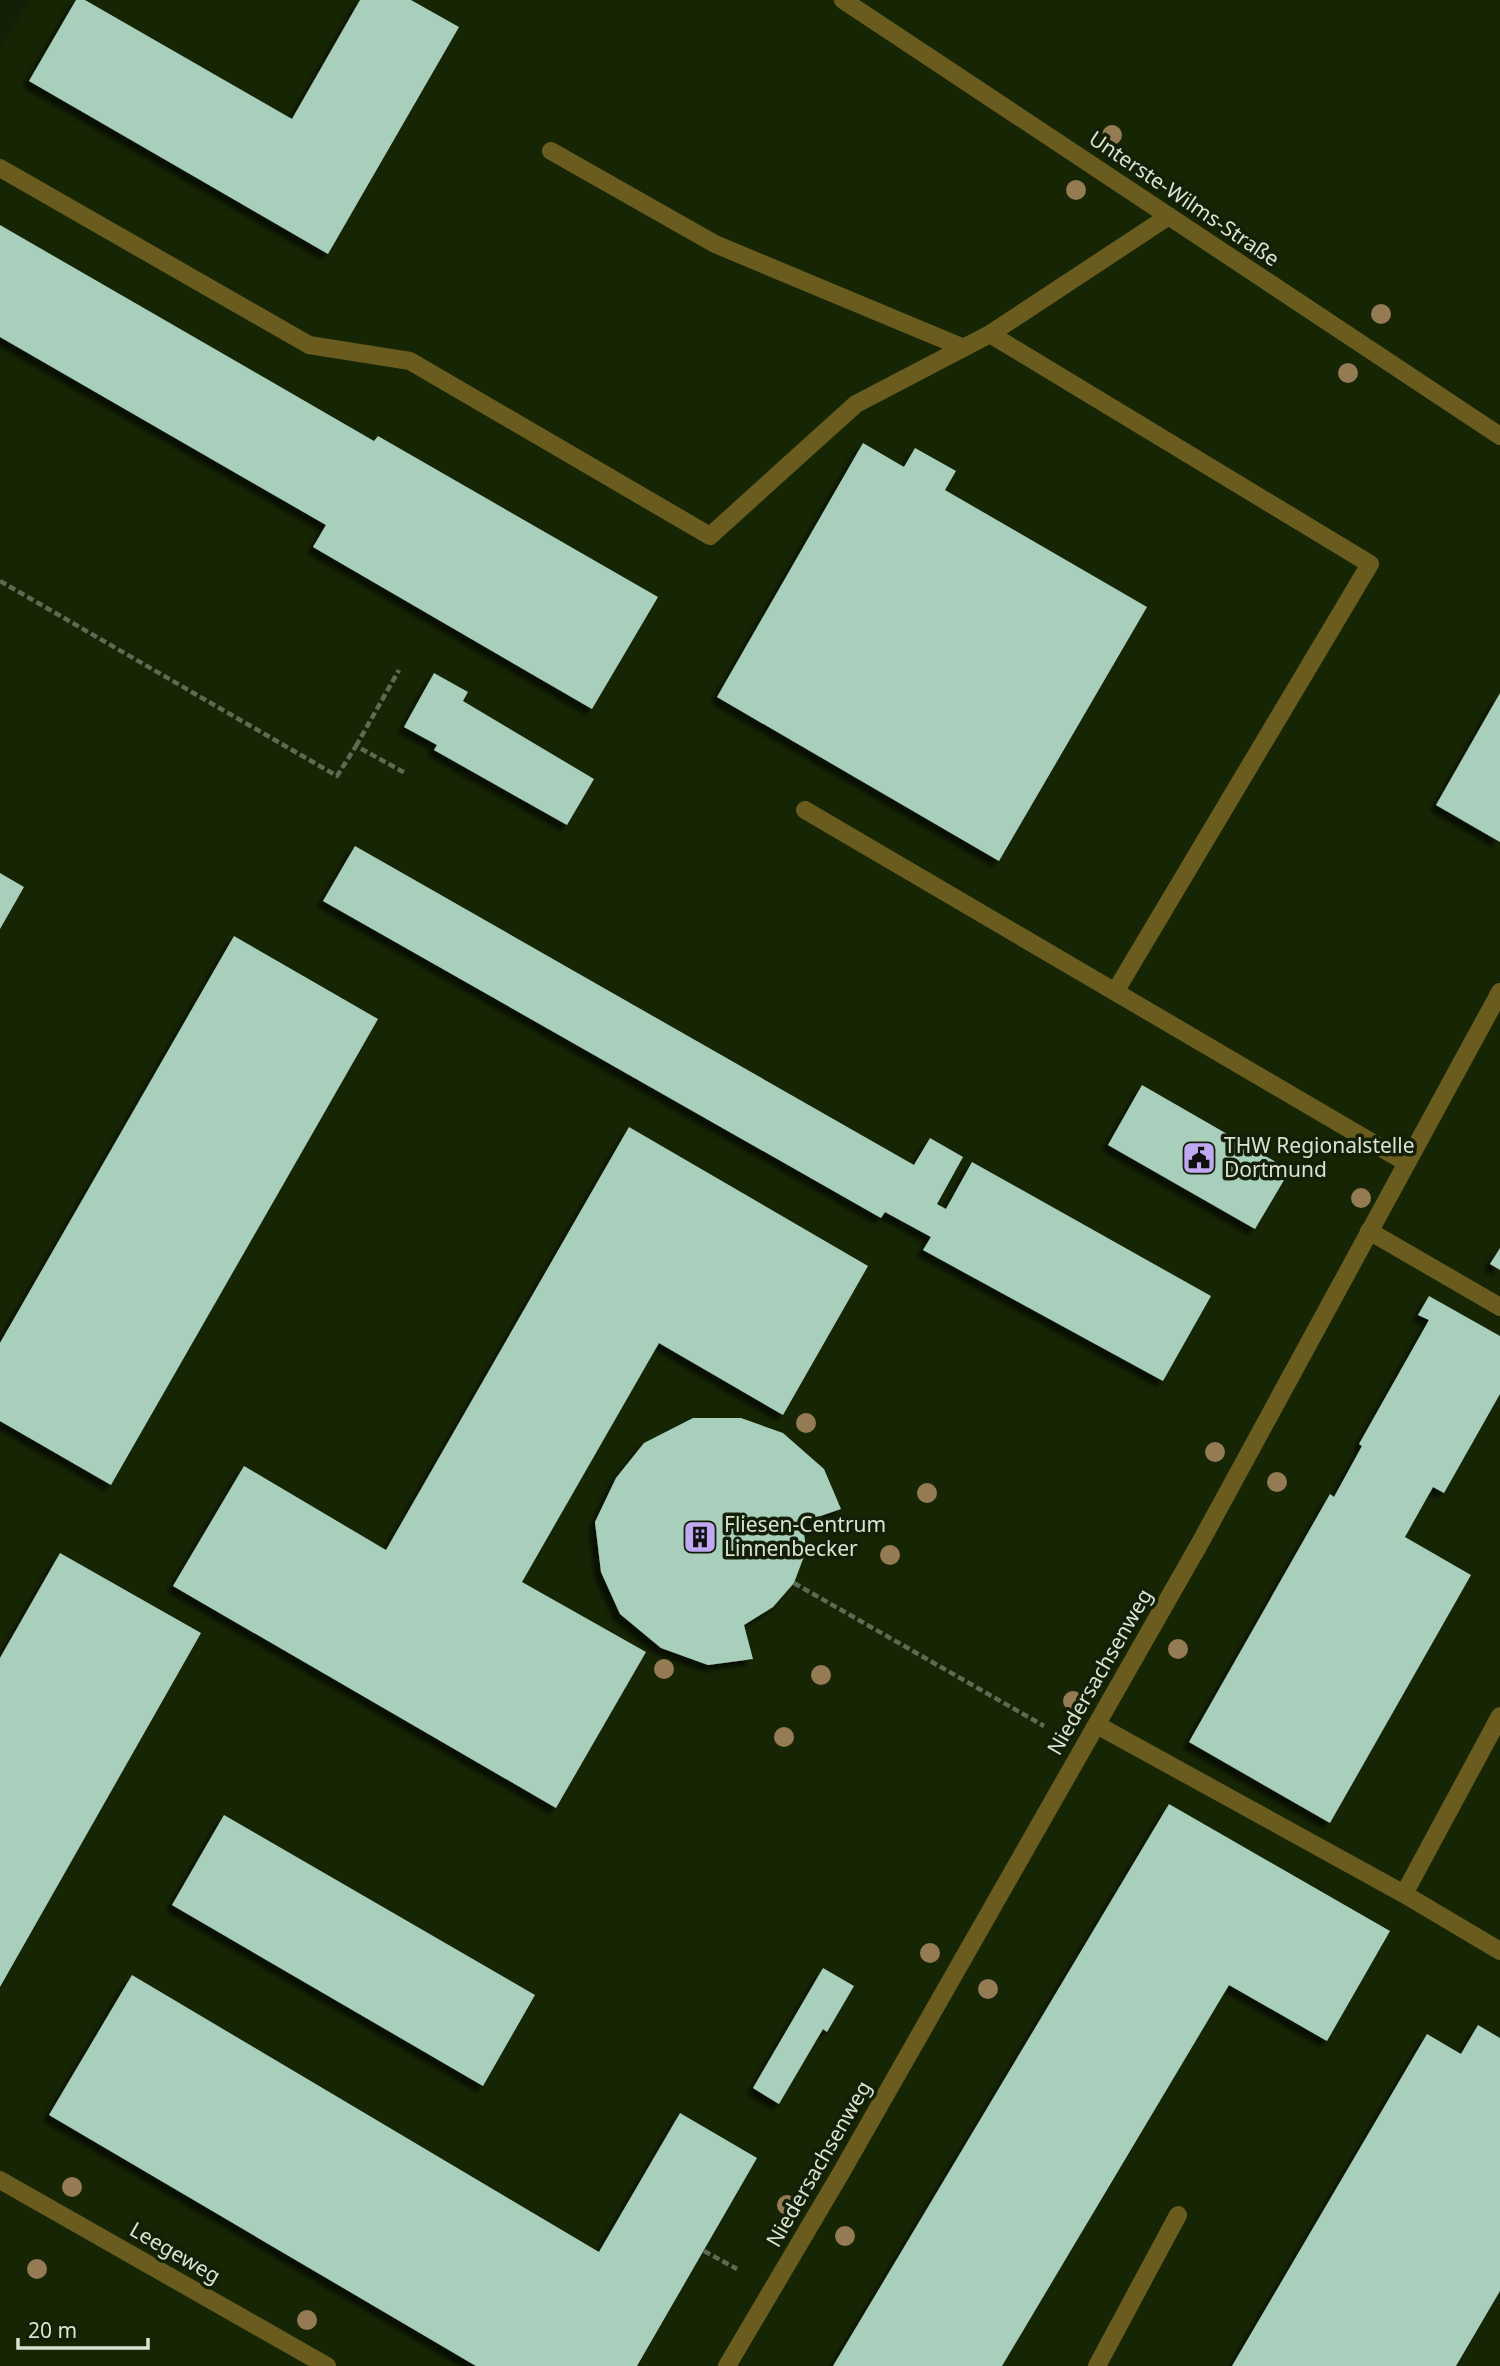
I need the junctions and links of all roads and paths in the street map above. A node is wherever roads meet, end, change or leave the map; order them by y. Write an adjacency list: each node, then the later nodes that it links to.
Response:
1 (843, 0): 4 (street, Unterste-Wilms-Straße)
2 (551, 151): 6 (street)
3 (0, 168): 6 (street)
4 (1169, 216): 5 (street); 7 (street, Unterste-Wilms-Straße)
5 (990, 334): 6 (street); 13 (street)
6 (964, 348)
7 (1500, 436)
8 (0, 581): 10 (path)
9 (399, 670): 10 (path)
10 (356, 746): 11 (path)
11 (407, 774)
12 (806, 810): 13 (street)
13 (1115, 992): 15 (street)
14 (1500, 992): 15 (street, Niedersachsenweg)
15 (1407, 1163): 16 (street, Niedersachsenweg)
16 (1369, 1231): 17 (street); 20 (street, Niedersachsenweg)
17 (1500, 1307)
18 (794, 1583): 21 (path)
19 (1500, 1716): 22 (street)
20 (1097, 1725): 22 (street); 29 (street, Niedersachsenweg)
21 (1044, 1726)
22 (1404, 1894): 23 (street)
23 (1500, 1951)
24 (0, 2180): 28 (street, Leegeweg)
25 (1178, 2215): 30 (street)
26 (704, 2251): 27 (path)
27 (737, 2269)
28 (327, 2366)
29 (727, 2366)
30 (1097, 2366)

